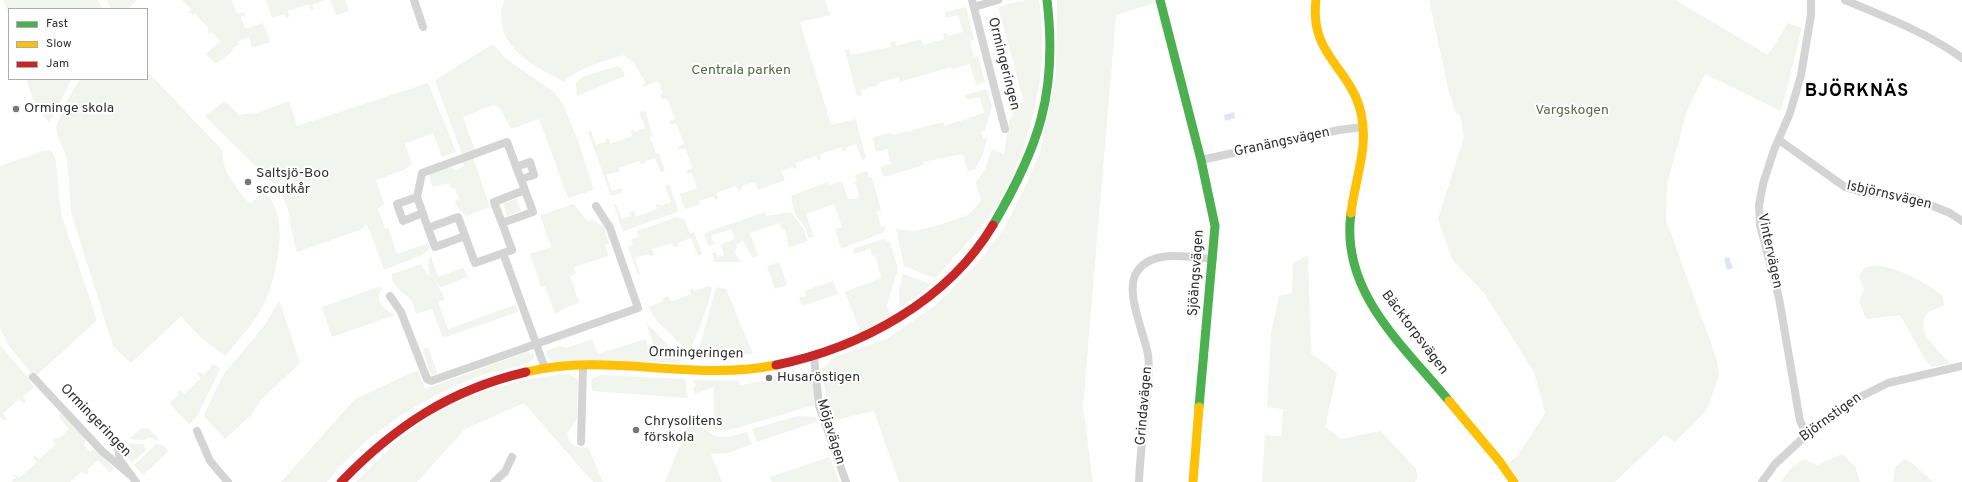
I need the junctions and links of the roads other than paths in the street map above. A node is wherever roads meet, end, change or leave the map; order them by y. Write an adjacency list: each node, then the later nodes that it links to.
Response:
1 (414, 0): 9 (street)
2 (998, 0): 8 (street, Ormingeringen)
3 (1047, 0): 29 (street, Ormingeringen)
4 (1160, 0): 14 (street, Sjöängsvägen)
5 (1316, 0): 11 (street, Bäcktorpsvägen)
6 (1812, 0): 13 (street, Vintervägen)
7 (1845, 0): 10 (street)
8 (973, 3): 12 (street, Ormingeringen)
9 (423, 27)
10 (1962, 58)
11 (1363, 127): 14 (street, Granängsvägen); 40 (street, Bäcktorpsvägen)
12 (1005, 129)
13 (1779, 140): 21 (street, Isbjörnsvägen); 35 (street, Vintervägen)
14 (1201, 160): 26 (street, Sjöängsvägen)
15 (516, 167): 16 (street); 16 (street); 18 (street)
16 (521, 179): 17 (street)
17 (525, 190): 22 (street); 22 (street)
18 (417, 197): 20 (street); 20 (street)
19 (596, 206): 28 (street)
20 (423, 213): 23 (street)
21 (1962, 221)
22 (502, 223): 25 (street)
23 (428, 228): 24 (street); 24 (street)
24 (465, 236): 25 (street)
25 (503, 253): 28 (street)
26 (1213, 259): 46 (street, Grindavägen); 47 (street, Sjöängsvägen)
27 (390, 296): 28 (street)
28 (537, 345): 32 (street)
29 (814, 357): 31 (street, Ormingeringen); 45 (street, Möjavägen)
30 (1962, 366): 35 (street, Björnstigen)
31 (582, 367): 32 (street, Ormingeringen); 37 (street)
32 (545, 368): 43 (street, Ormingeringen)
33 (33, 377): 39 (street, Ormingeringen)
34 (197, 431): 42 (street)
35 (1807, 435): 48 (street, Björnstigen)
36 (117, 441): 39 (street, Ormingeringen)
37 (581, 442)
38 (512, 457): 44 (street)
39 (129, 474): 41 (street)
40 (1512, 481)
41 (136, 482)
42 (228, 482)
43 (341, 482)
44 (494, 482)
45 (846, 482)
46 (1139, 482)
47 (1192, 482)
48 (1762, 482)

